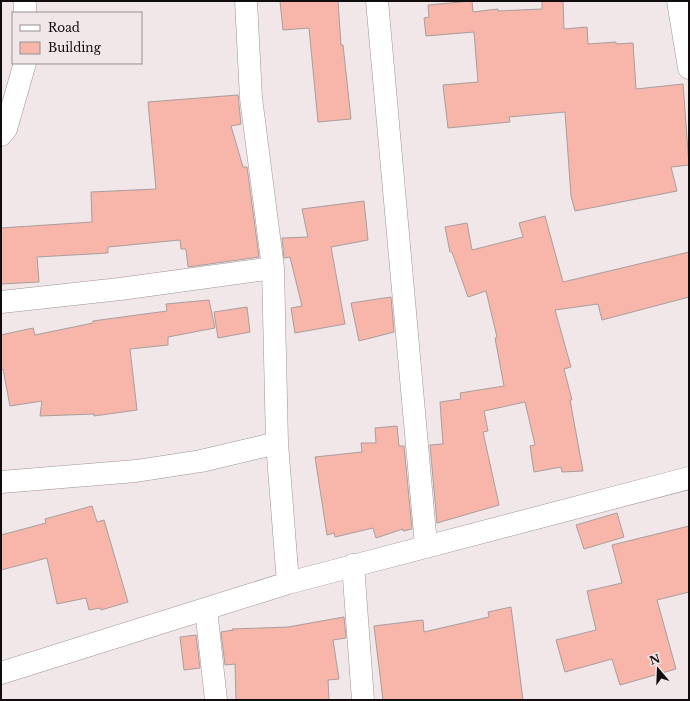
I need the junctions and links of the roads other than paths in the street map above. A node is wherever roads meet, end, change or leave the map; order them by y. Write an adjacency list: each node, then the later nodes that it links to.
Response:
1 (25, 1): 5 (street)
2 (246, 1): 9 (street)
3 (377, 1): 14 (street)
4 (678, 1): 7 (street)
5 (25, 12)
6 (25, 64): 8 (street)
7 (689, 68)
8 (1, 135)
9 (273, 268): 10 (street); 11 (street)
10 (1, 302)
11 (277, 443): 13 (street); 16 (street)
12 (689, 478): 14 (street)
13 (1, 482)
14 (426, 545): 15 (street)
15 (353, 565): 16 (street); 20 (street)
16 (288, 583): 17 (street)
17 (206, 609): 18 (street); 19 (street)
18 (1, 673)
19 (216, 700)
20 (363, 700)

